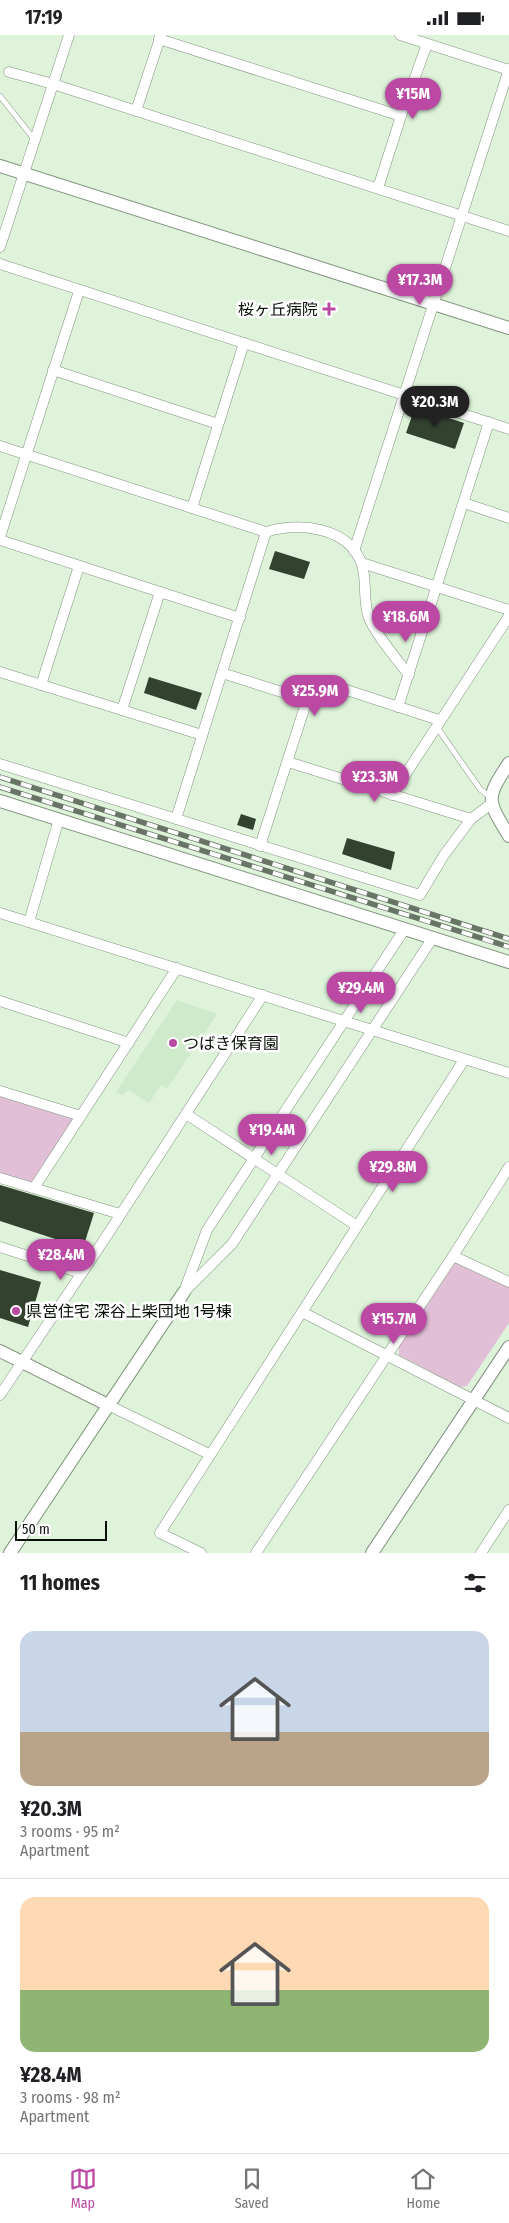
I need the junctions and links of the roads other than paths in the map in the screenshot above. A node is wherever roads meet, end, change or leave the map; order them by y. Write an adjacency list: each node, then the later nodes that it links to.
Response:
1 (69, 35): 7 (street)
2 (400, 35): 4 (street)
3 (160, 37): 9 (street); 10 (street)
4 (427, 44): 5 (street); 10 (street)
5 (509, 70): 15 (street)
6 (9, 72): 7 (street)
7 (53, 84): 9 (street); 11 (street)
8 (0, 96): 11 (lane)
9 (136, 111): 14 (street)
10 (401, 116): 14 (street)
11 (34, 139): 13 (street)
12 (0, 166): 13 (street)
13 (23, 173): 17 (street); 20 (street)
14 (378, 189): 15 (street)
15 (462, 216): 16 (street); 20 (street)
16 (509, 231)
17 (0, 247)
18 (0, 265): 19 (street)
19 (79, 291): 22 (street); 23 (street)
20 (434, 304): 21 (street); 24 (street)
21 (509, 328)
22 (244, 343): 24 (street); 26 (street)
23 (53, 370): 26 (street); 29 (street)
24 (404, 394): 25 (street); 35 (street)
25 (489, 422): 27 (street); 30 (street)
26 (218, 424): 31 (street)
27 (509, 429)
28 (0, 446): 29 (street)
29 (26, 454): 31 (street); 34 (street)
30 (464, 503): 32 (street); 38 (street)
31 (192, 508): 33 (street)
32 (509, 518)
33 (266, 532): 35 (street); 42 (street)
34 (0, 538): 37 (street)
35 (354, 551): 36 (street)
36 (362, 563): 38 (street); 45 (street)
37 (79, 566): 39 (street); 46 (street)
38 (437, 588): 40 (street); 45 (street)
39 (160, 592): 42 (street); 49 (street)
40 (509, 610)
41 (509, 616): 50 (street)
42 (240, 619): 44 (street)
43 (0, 672): 46 (street)
44 (222, 673): 47 (street); 51 (street)
45 (409, 675): 48 (street)
46 (41, 685): 49 (street)
47 (307, 700): 48 (street); 52 (street)
48 (398, 707): 50 (street)
49 (122, 710): 51 (street)
50 (438, 723): 55 (street); 57 (lane)
51 (202, 735): 59 (street)
52 (288, 762): 55 (street); 62 (street)
53 (509, 763): 57 (street)
54 (0, 764): 59 (street)
55 (392, 795): 60 (street)
56 (0, 801): 58 (street)
57 (491, 801): 60 (street); 61 (street)
58 (59, 819): 64 (street); 65 (street)
59 (176, 819): 62 (street)
60 (470, 819): 62 (street)
61 (509, 836)
62 (260, 846)
63 (0, 913): 64 (street)
64 (28, 922): 68 (street)
65 (404, 930): 66 (street); 71 (street)
66 (432, 939): 67 (street); 72 (street)
67 (509, 962)
68 (177, 969): 69 (street); 73 (street)
69 (263, 995): 71 (street); 77 (street)
70 (0, 1001): 73 (street)
71 (343, 1022): 72 (street); 79 (street)
72 (372, 1031): 74 (street); 81 (street)
73 (129, 1043): 78 (street)
74 (464, 1059): 75 (street); 85 (street)
75 (509, 1073)
76 (0, 1091): 78 (street)
77 (186, 1114): 79 (street); 84 (street)
78 (81, 1117): 83 (street)
79 (253, 1159): 81 (street); 90 (street)
80 (509, 1167): 87 (street)
81 (278, 1174): 85 (street); 90 (street)
82 (0, 1178): 83 (street)
83 (34, 1189): 84 (street)
84 (120, 1214): 88 (street)
85 (357, 1226): 91 (street)
86 (0, 1247): 88 (street)
87 (453, 1256): 89 (street); 94 (street)
88 (81, 1273): 95 (street)
89 (509, 1282)
90 (184, 1292): 98 (street)
91 (302, 1312): 94 (street); 100 (street)
92 (509, 1347): 97 (street)
93 (0, 1351): 95 (street)
94 (387, 1355): 97 (street); 104 (street)
95 (22, 1361): 96 (street); 98 (street)
96 (0, 1395)
97 (474, 1401): 99 (street); 105 (street)
98 (108, 1405): 100 (street); 102 (street)
99 (509, 1418)
100 (209, 1454): 103 (street)
101 (509, 1511): 106 (street)
102 (10, 1553)
103 (201, 1553)
104 (256, 1553)
105 (372, 1553)
106 (482, 1553)

